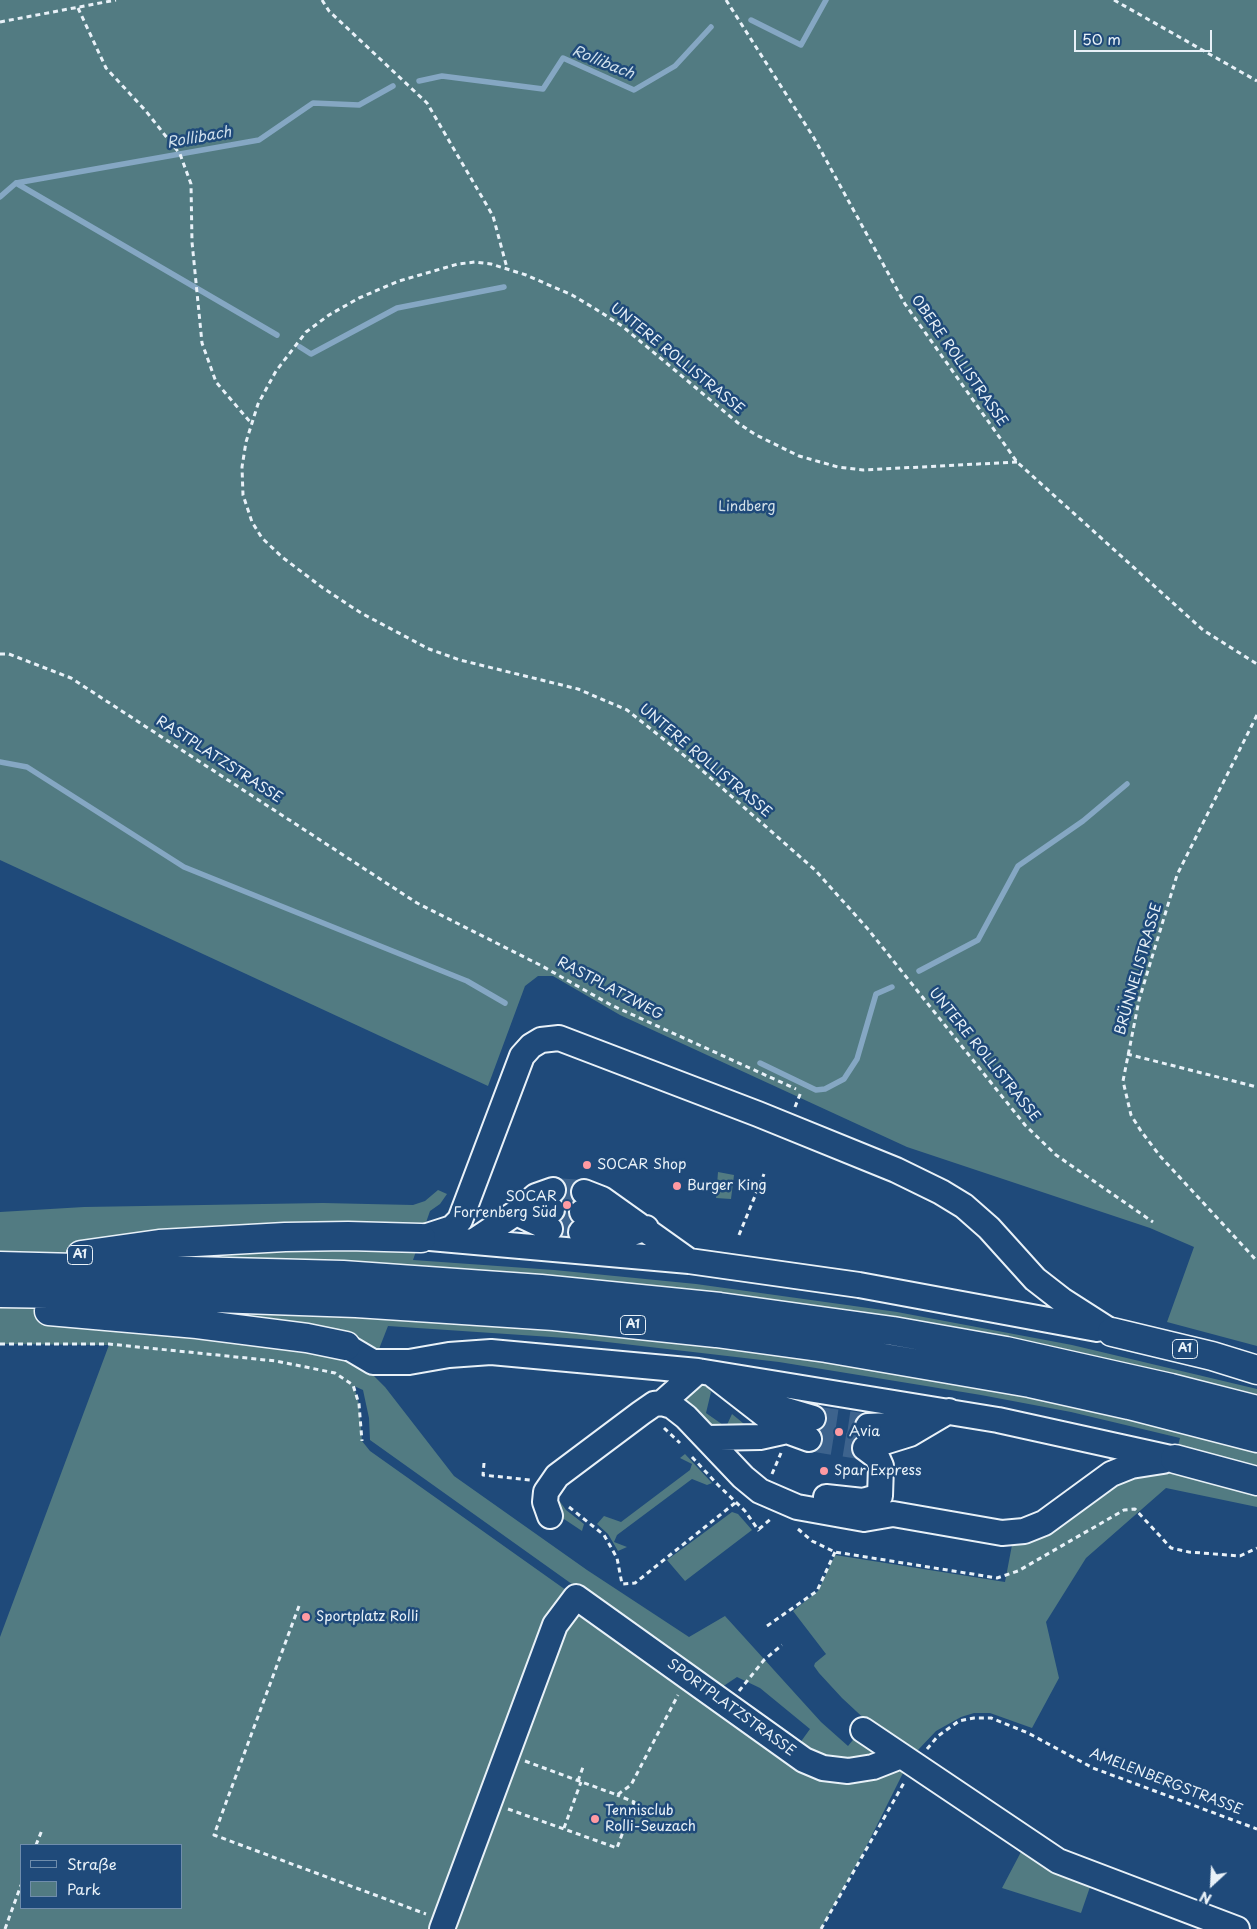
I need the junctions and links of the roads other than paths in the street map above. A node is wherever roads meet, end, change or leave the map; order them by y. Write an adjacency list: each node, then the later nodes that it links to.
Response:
1 (516, 1213): 1 (street); 5 (street)
2 (583, 1218): 3 (street); 3 (street); 5 (street); 6 (street)
3 (646, 1228): 6 (street)
4 (421, 1238): 5 (street); 7 (highway, A1); 10 (street)
5 (474, 1241)
6 (689, 1261): 10 (street)
7 (0, 1266): 16 (highway, A1)
8 (0, 1294): 20 (highway, A1)
9 (0, 1305): 11 (highway)
10 (1112, 1332): 12 (highway, A1)
11 (346, 1346): 13 (street)
12 (1257, 1370)
13 (704, 1372): 14 (street); 15 (street); 17 (street)
14 (740, 1396): 18 (street); 18 (street)
15 (651, 1408): 19 (street); 24 (street)
16 (1257, 1410)
17 (940, 1416): 21 (street); 22 (street)
18 (787, 1431): 19 (street)
19 (707, 1438): 22 (street)
20 (1257, 1438)
21 (1174, 1459): 22 (street); 23 (highway)
22 (737, 1471)
23 (1257, 1481)
24 (550, 1516)
25 (863, 1730): 26 (street)
26 (908, 1760): 27 (street, SPORTPLATZSTRASSE); 28 (street)
27 (443, 1925)
28 (1237, 1929)

